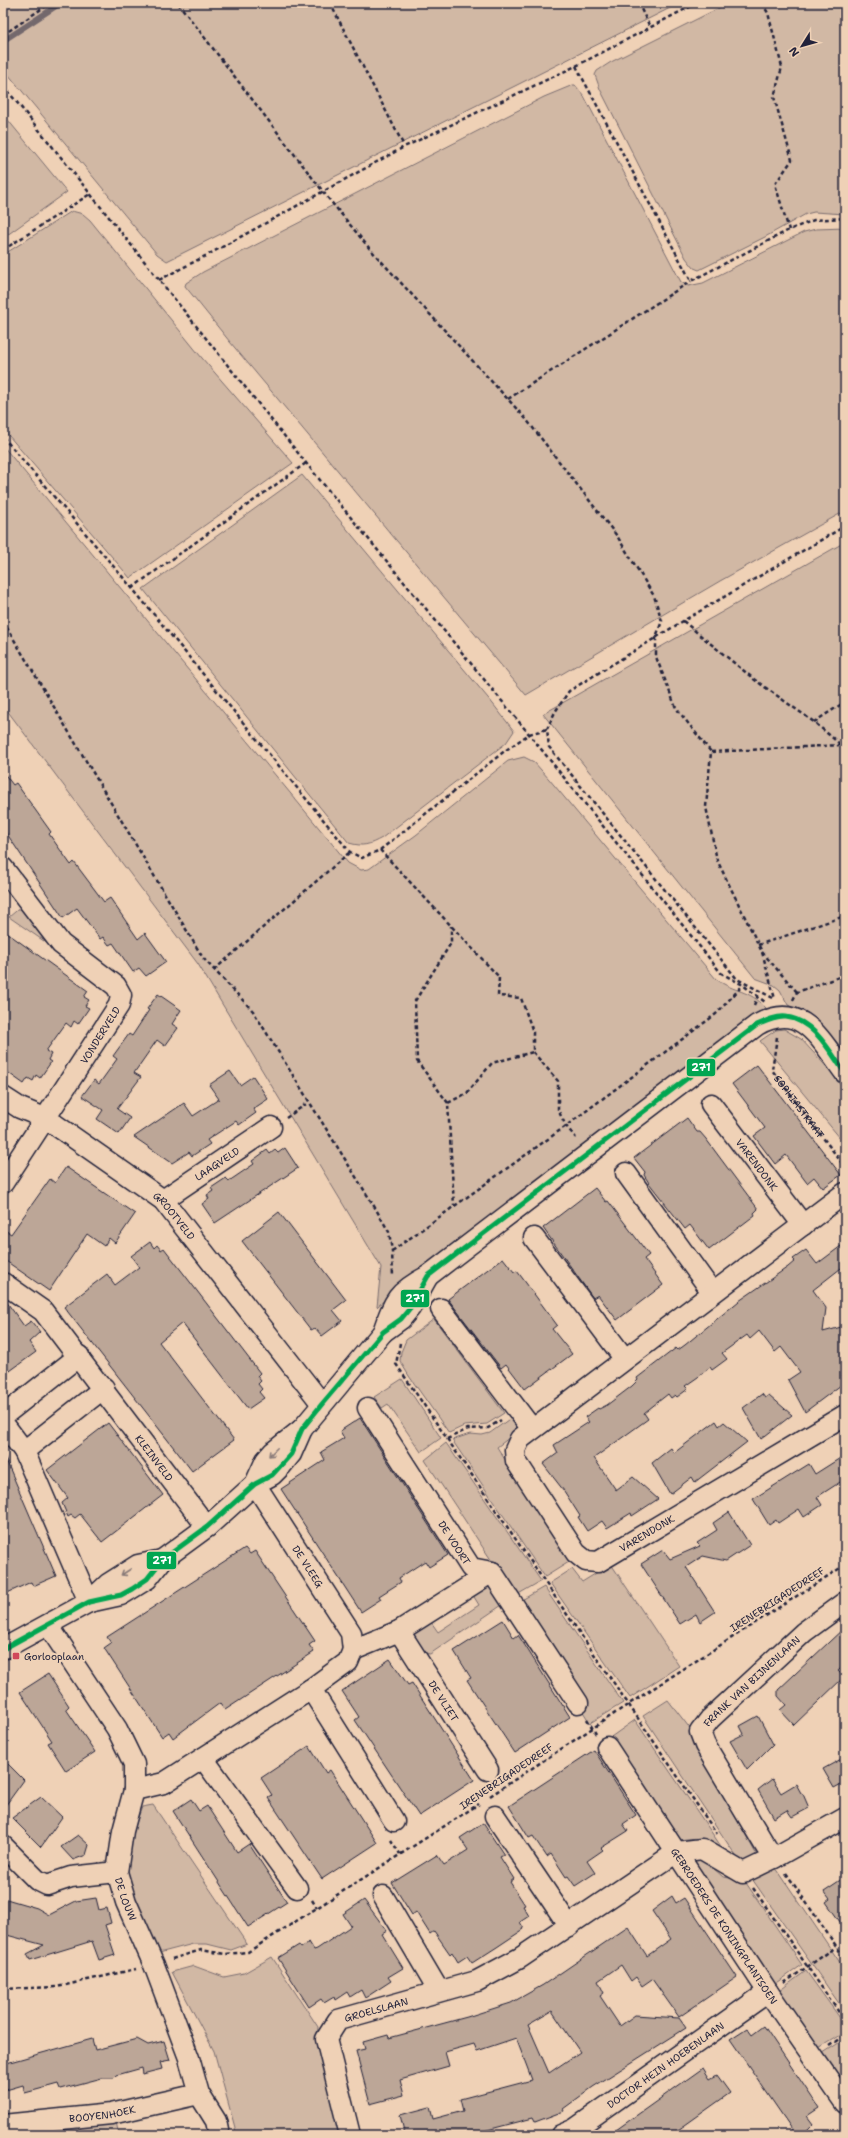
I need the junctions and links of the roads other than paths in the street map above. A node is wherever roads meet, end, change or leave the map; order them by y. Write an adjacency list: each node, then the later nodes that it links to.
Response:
1 (3, 868): 5 (street, VONDERVELD)
2 (845, 1073): 19 (street)
3 (3, 1097): 5 (street)
4 (711, 1104): 11 (street, VARENDONK)
5 (47, 1119): 8 (street); 10 (street, GROOTVELD)
6 (271, 1127): 10 (street, LAAGVELD)
7 (626, 1173): 14 (street)
8 (3, 1183)
9 (845, 1194): 11 (street, VARENDONK)
10 (163, 1200): 19 (street, GROOTVELD)
11 (803, 1225): 14 (street, VARENDONK)
12 (534, 1238): 17 (street)
13 (3, 1283): 16 (street, KLEINVELD)
14 (712, 1292): 17 (street, VARENDONK)
15 (442, 1309): 24 (street)
16 (78, 1356): 18 (street, KLEINVELD); 22 (street)
17 (624, 1358): 24 (street, VARENDONK)
18 (104, 1388): 25 (street); 27 (street, KLEINVELD)
19 (322, 1404): 26 (street)
20 (368, 1408): 28 (street, DE VOORT)
21 (845, 1415): 24 (street, VARENDONK)
22 (3, 1416)
23 (3, 1423): 25 (street)
24 (532, 1429)
25 (24, 1451): 29 (street)
26 (256, 1484): 27 (street); 34 (street, DE VLEEG)
27 (207, 1527): 29 (street)
28 (492, 1572): 32 (street); 36 (street)
29 (89, 1602): 31 (street)
30 (845, 1602): 46 (street, FRANK VAN BIJNENLAAN)
31 (48, 1624): 33 (street); 40 (street, DE LOUW)
32 (399, 1631): 34 (street); 39 (street, DE VLIET)
33 (3, 1649)
34 (352, 1650): 35 (street)
35 (311, 1689): 38 (street); 43 (street)
36 (578, 1703)
37 (607, 1747): 45 (street, GEBROEDERS DE KONINGPLANTSOEN)
38 (203, 1758): 40 (street); 48 (street)
39 (488, 1770)
40 (134, 1790): 47 (street, DE LOUW)
41 (495, 1816): 50 (street)
42 (845, 1818): 46 (street)
43 (394, 1821)
44 (3, 1846): 47 (street)
45 (677, 1852): 46 (street); 50 (street, GROELSLAAN); 52 (street, GEBROEDERS DE KONINGPLANTSOEN)
46 (774, 1858)
47 (117, 1872): 53 (street, DE LOUW)
48 (297, 1888)
49 (383, 1896): 51 (street)
50 (569, 1926): 51 (street, GROELSLAAN)
51 (439, 1991): 57 (street, GROELSLAAN)
52 (768, 1992): 54 (street, GEBROEDERS DE KONINGPLANTSOEN); 58 (street, DOCTOR HEIN HOEBENLAAN)
53 (199, 2094): 55 (street, BOOYENHOEK); 56 (street, DE LOUW)
54 (845, 2103)
55 (3, 2125)
56 (218, 2135)
57 (350, 2135)
58 (561, 2135)

